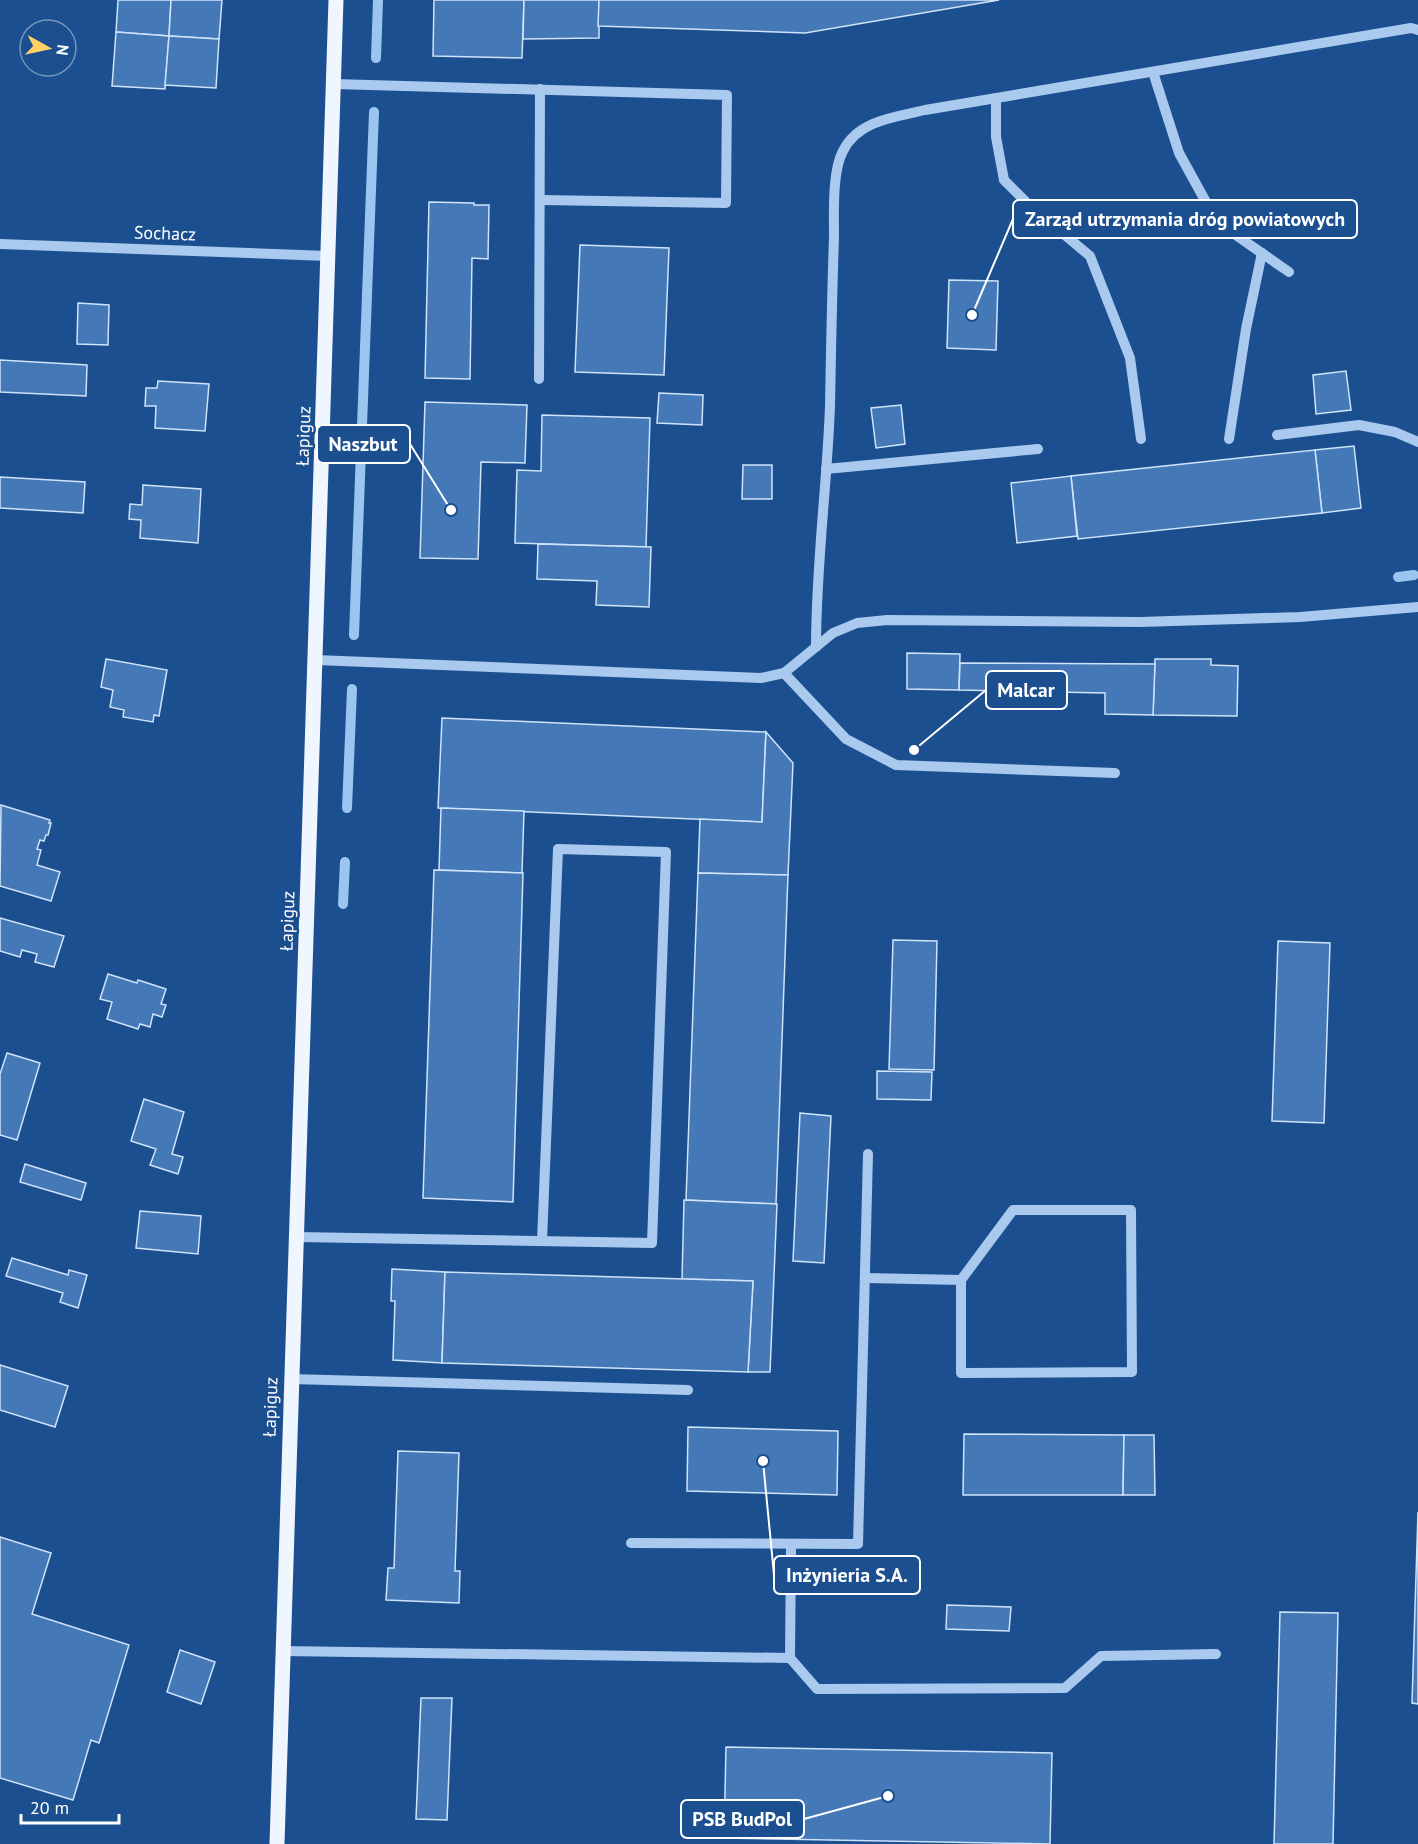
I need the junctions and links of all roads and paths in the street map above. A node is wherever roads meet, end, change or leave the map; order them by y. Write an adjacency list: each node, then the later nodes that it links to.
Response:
1 (336, 0): 4 (main road, Łapiguz)
2 (1418, 30): 3 (street)
3 (1153, 72): 6 (street); 9 (street)
4 (334, 84): 5 (street); 10 (main road, Łapiguz)
5 (540, 89): 7 (street); 7 (street)
6 (996, 98): 14 (street); 18 (street)
7 (541, 200): 12 (street)
8 (0, 244): 10 (street, Sochacz)
9 (1262, 254): 11 (street); 15 (street)
10 (328, 256): 21 (main road, Łapiguz)
11 (1289, 272)
12 (539, 379)
13 (1277, 435): 16 (street)
14 (1141, 439)
15 (1229, 439)
16 (1418, 442)
17 (1038, 450): 18 (street)
18 (826, 469): 20 (street)
19 (1418, 607): 20 (street)
20 (816, 647): 22 (street)
21 (316, 660): 22 (street); 25 (main road, Łapiguz)
22 (784, 673): 23 (street)
23 (1115, 773)
24 (868, 1155): 27 (street)
25 (296, 1237): 26 (street); 29 (main road, Łapiguz)
26 (542, 1241): 26 (street)
27 (865, 1278): 28 (street); 32 (street)
28 (961, 1280): 28 (street)
29 (291, 1378): 30 (street); 33 (main road, Łapiguz)
30 (688, 1390)
31 (631, 1543): 32 (street)
32 (791, 1544): 35 (street)
33 (282, 1651): 35 (street); 36 (main road, Łapiguz)
34 (1216, 1654): 35 (street)
35 (790, 1658)
36 (276, 1844)

